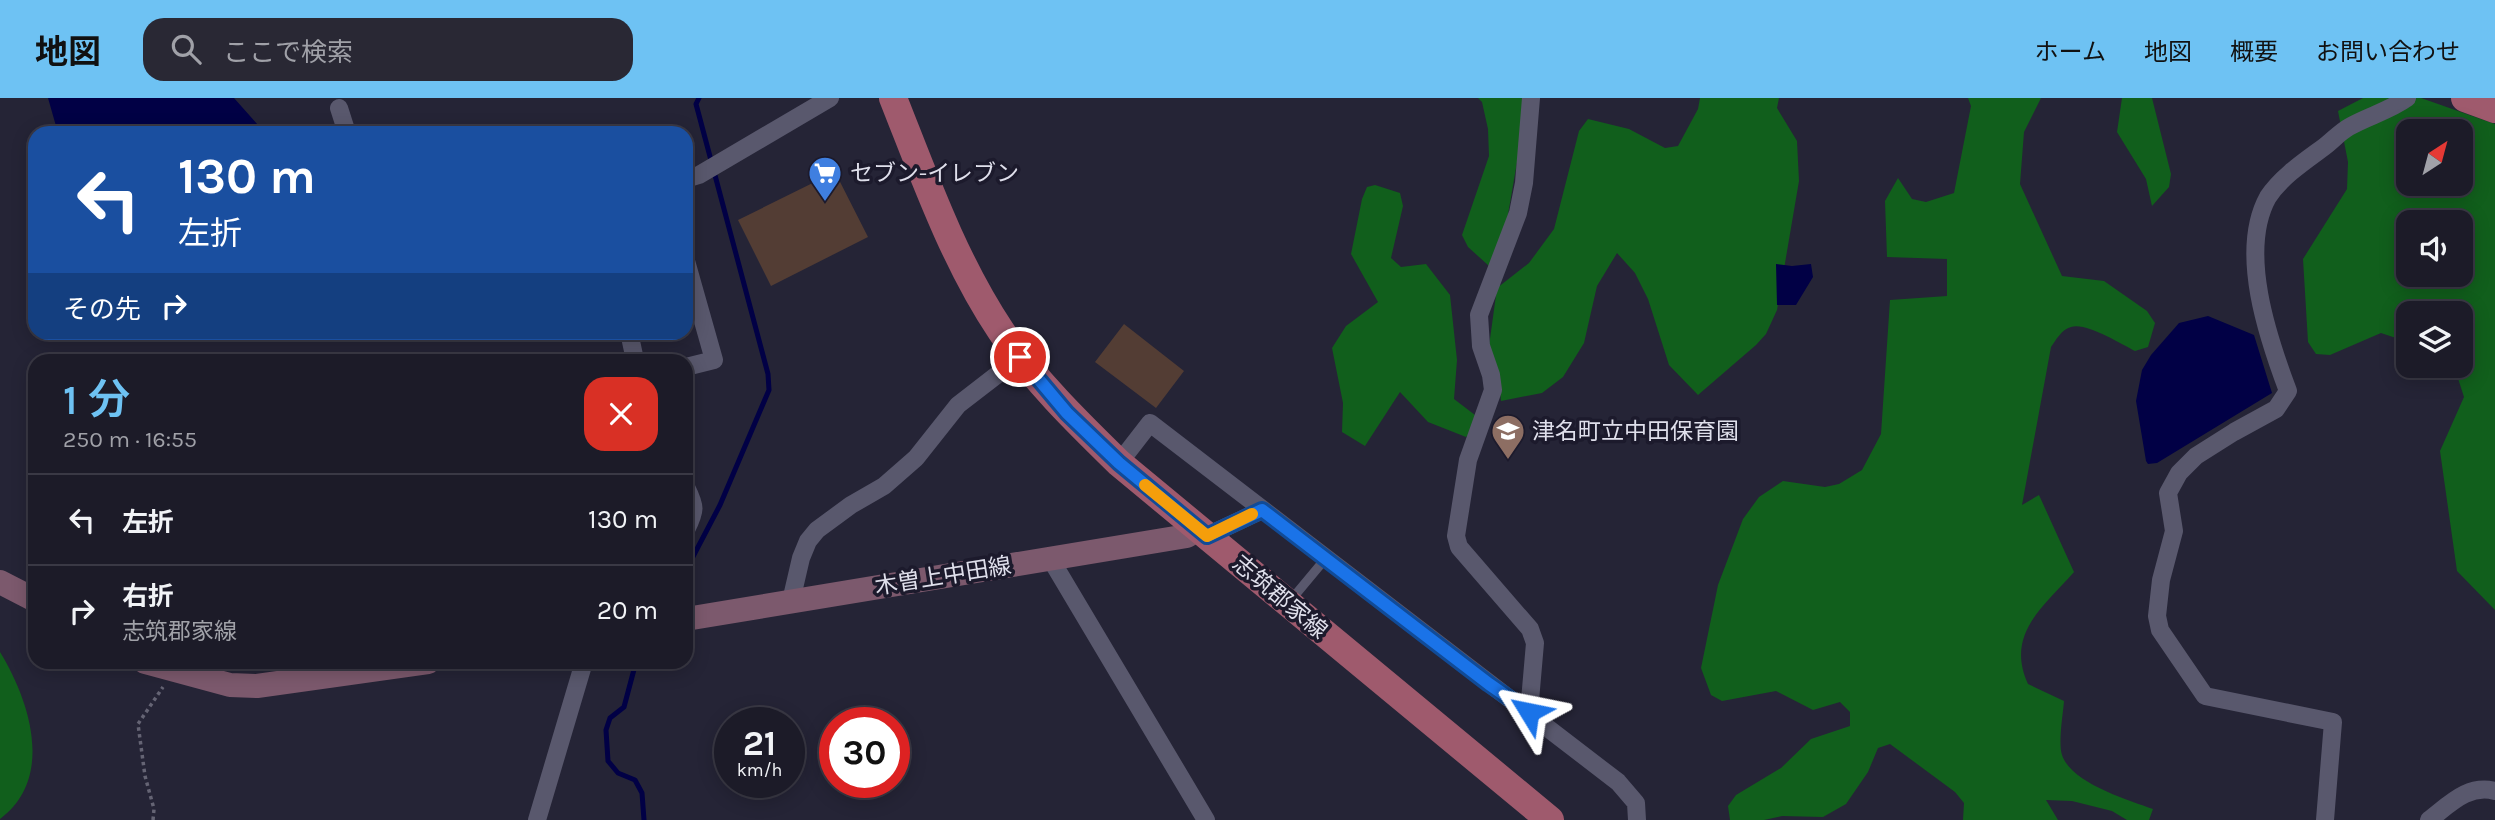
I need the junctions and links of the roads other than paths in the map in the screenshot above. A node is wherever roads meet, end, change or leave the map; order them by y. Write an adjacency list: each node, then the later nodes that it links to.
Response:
1 (830, 98): 9 (street)
2 (893, 98): 11 (main road, 志筑郡家線)
3 (1531, 98): 26 (street)
4 (2407, 98): 32 (street)
5 (2465, 98): 7 (main road)
6 (339, 108): 8 (street)
7 (2495, 109)
8 (345, 126)
9 (693, 176)
10 (693, 286): 12 (street)
11 (1020, 357): 13 (main road, 志筑郡家線); 20 (street)
12 (693, 366)
13 (1119, 463): 14 (street); 15 (main road, 志筑郡家線)
14 (1262, 510): 15 (street); 17 (street)
15 (1203, 533): 16 (main road, 木曽上中田線); 21 (main road, 志筑郡家線)
16 (1050, 558): 20 (main road, 木曽上中田線); 29 (street)
17 (1326, 558): 21 (lane); 26 (street)
18 (0, 582): 19 (main road)
19 (28, 596)
20 (790, 601): 22 (main road, 木曽上中田線)
21 (1288, 603): 30 (main road, 志筑郡家線)
22 (693, 618)
23 (167, 669): 24 (main road)
24 (378, 669)
25 (582, 669): 28 (street)
26 (1529, 712): 31 (street)
27 (2495, 791): 33 (street)
28 (537, 820)
29 (1206, 820)
30 (1550, 820)
31 (1637, 820)
32 (2325, 820)
33 (2430, 820)

